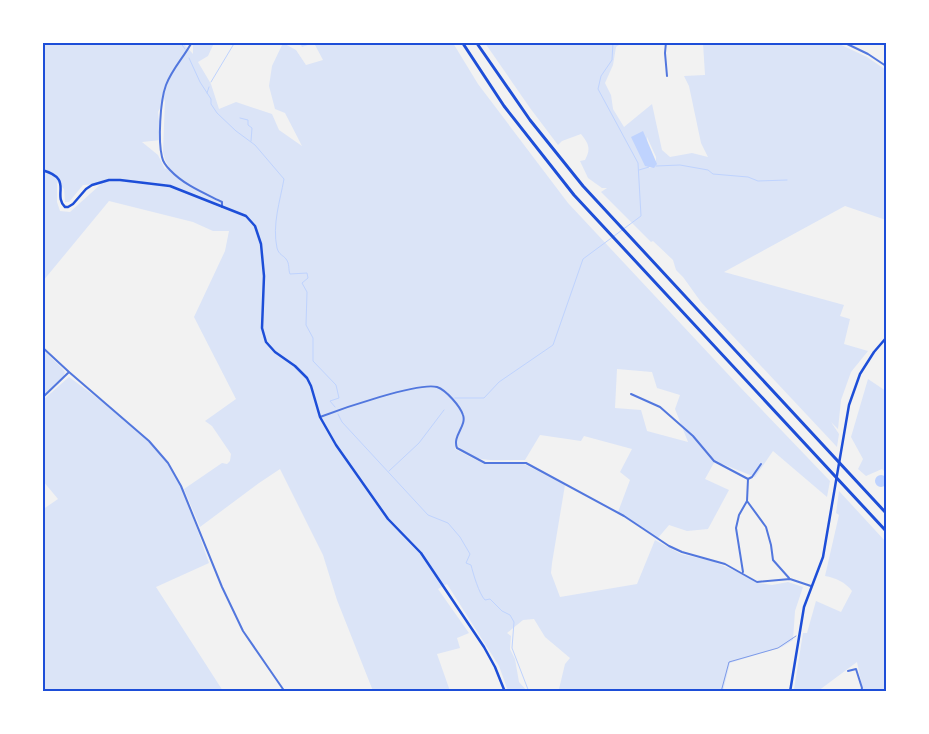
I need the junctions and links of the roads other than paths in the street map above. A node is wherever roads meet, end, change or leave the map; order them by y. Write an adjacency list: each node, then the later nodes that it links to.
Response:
1 (192, 42): 9 (street)
2 (462, 42): 20 (highway)
3 (476, 42): 19 (highway)
4 (666, 42): 7 (street)
5 (843, 42): 6 (street)
6 (886, 66)
7 (667, 76)
8 (42, 170): 9 (main road)
9 (222, 207): 15 (main road)
10 (886, 338): 23 (main road)
11 (42, 347): 12 (street)
12 (69, 372): 14 (street); 25 (street)
13 (631, 394): 17 (street)
14 (42, 398)
15 (320, 417): 21 (street); 26 (main road)
16 (760, 464): 17 (street)
17 (748, 479): 18 (street)
18 (747, 501): 21 (street); 22 (street)
19 (886, 513)
20 (886, 531)
21 (743, 572): 22 (street)
22 (790, 579): 23 (street)
23 (812, 586): 27 (main road)
24 (848, 671): 28 (street)
25 (285, 692)
26 (505, 692)
27 (790, 692)
28 (861, 692)

